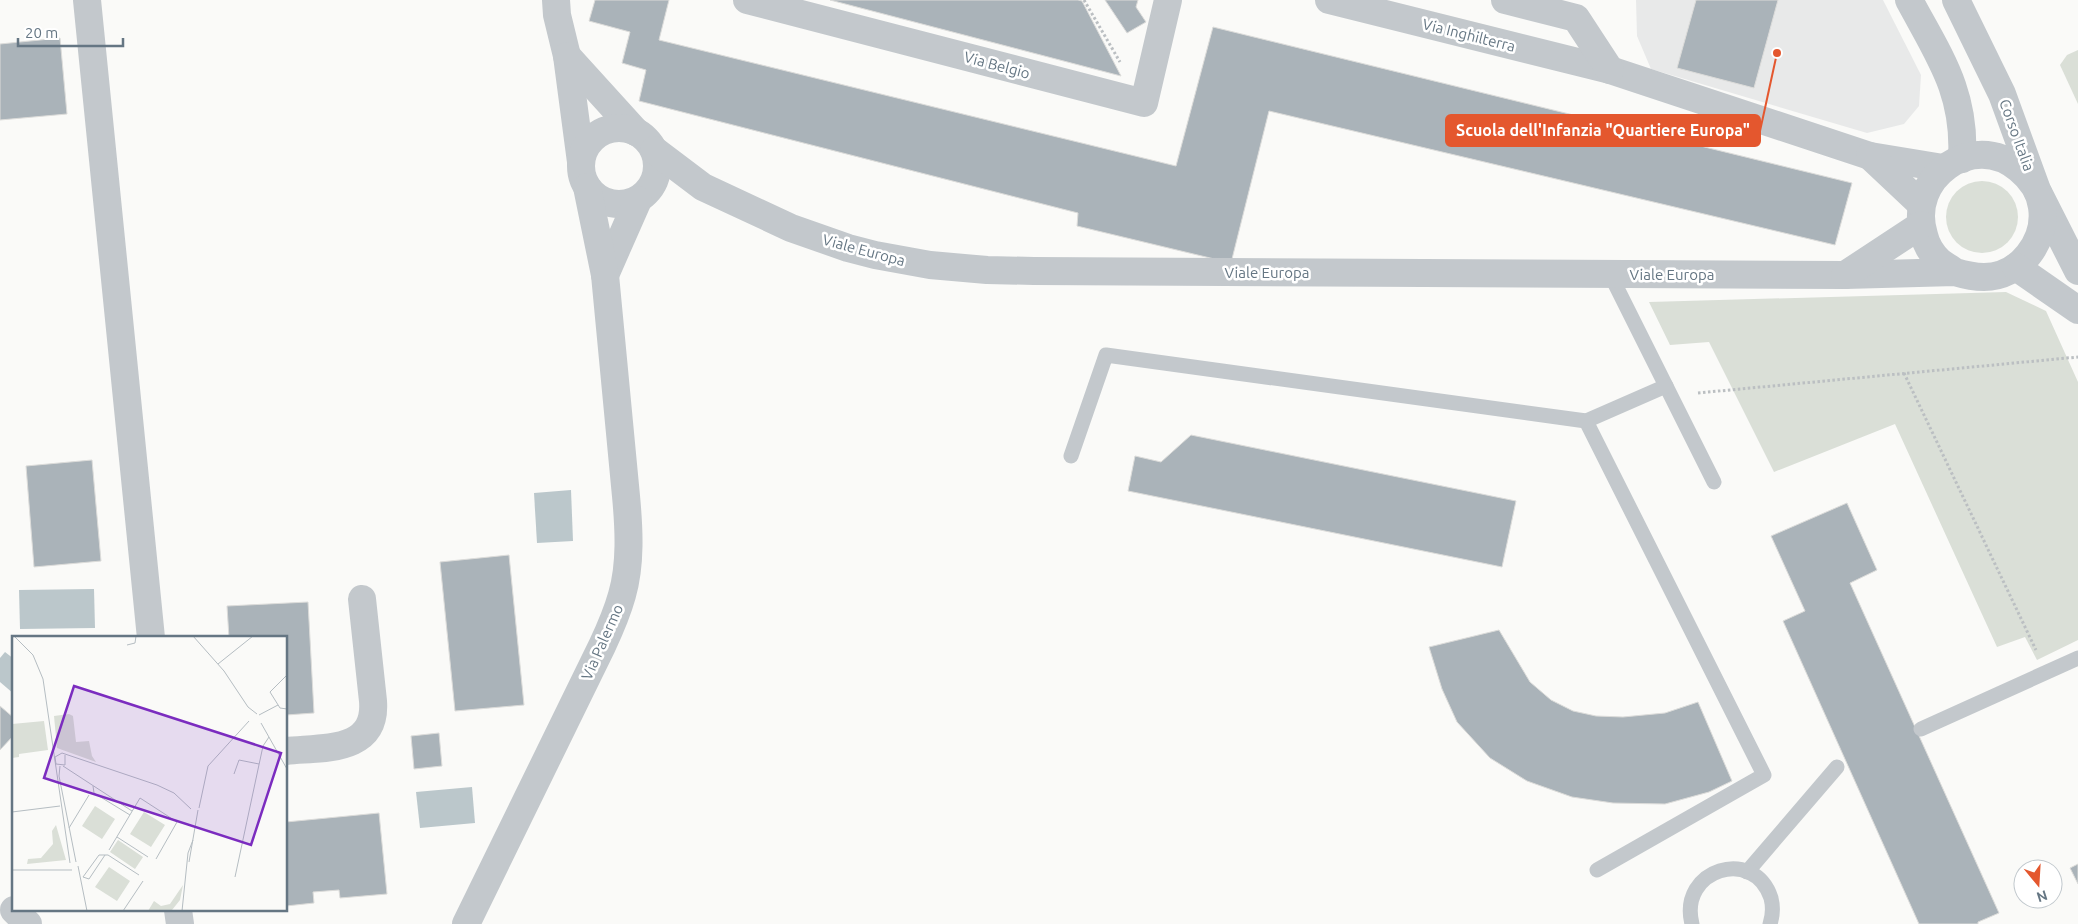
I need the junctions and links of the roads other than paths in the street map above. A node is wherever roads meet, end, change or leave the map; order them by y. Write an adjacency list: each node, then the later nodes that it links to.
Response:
1 (87, 0): 31 (street)
2 (747, 0): 3 (street, Via Belgio)
3 (1168, 0)
4 (1329, 0): 10 (street, Via Inghilterra)
5 (1506, 0): 10 (street)
6 (1909, 0): 13 (street)
7 (1956, 0): 16 (street, Corso Italia)
8 (558, 5): 9 (street, Viale Europa)
9 (567, 56): 11 (street, Viale Europa); 14 (street, Viale Europa)
10 (1610, 70): 12 (street, Via Inghilterra)
11 (645, 141): 14 (street); 15 (street, Viale Europa); 17 (street)
12 (1870, 156): 13 (street, Via Inghilterra); 18 (street, Via Inghilterra)
13 (1952, 163): 16 (street); 18 (street)
14 (584, 175): 17 (street); 23 (street, Via Palermo)
15 (703, 187): 17 (street); 22 (street, Viale Europa)
16 (2037, 190): 19 (street); 20 (street, Corso Italia)
17 (643, 196): 23 (street, Via Palermo)
18 (1921, 214): 21 (street); 24 (street)
19 (2016, 267): 21 (street); 25 (street)
20 (2078, 271)
21 (1955, 272): 24 (street, Viale Europa)
22 (1610, 274): 24 (street, Viale Europa); 26 (lane)
23 (605, 275): 42 (street, Via Palermo)
24 (1845, 275)
25 (2078, 310)
26 (1668, 390): 27 (lane); 29 (lane)
27 (1586, 421): 28 (lane); 36 (lane)
28 (1071, 456)
29 (1714, 482)
30 (362, 599): 34 (street)
31 (151, 636)
32 (2078, 658): 33 (lane)
33 (1921, 729)
34 (288, 750)
35 (1837, 767): 37 (lane)
36 (1597, 870)
37 (1748, 872): 43 (lane); 44 (lane)
38 (0, 897): 39 (street)
39 (12, 908)
40 (16, 912): 41 (street)
41 (28, 924)
42 (466, 924)
43 (1692, 924)
44 (1770, 924)

